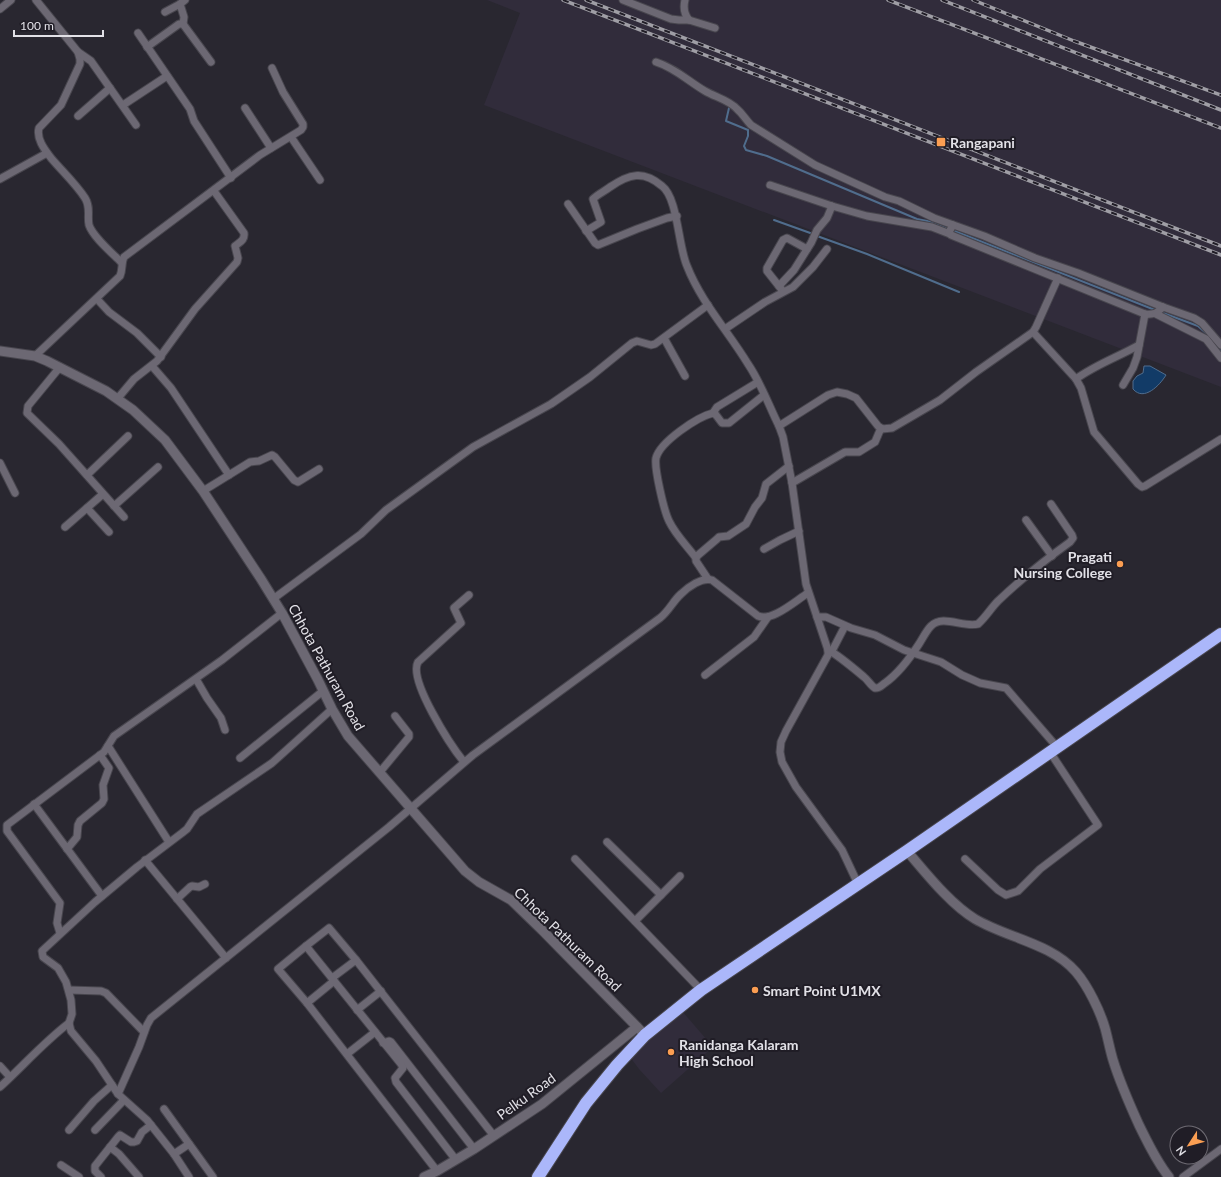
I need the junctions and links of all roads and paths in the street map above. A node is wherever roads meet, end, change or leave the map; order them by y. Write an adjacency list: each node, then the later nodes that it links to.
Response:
1 (11, 0): 6 (street)
2 (36, 0): 13 (street)
3 (623, 0): 8 (street)
4 (685, 0): 8 (street)
5 (183, 2): 7 (street); 9 (street)
6 (0, 9)
7 (165, 12)
8 (689, 20): 10 (street)
9 (183, 24): 12 (street); 14 (street)
10 (715, 28)
11 (138, 33): 12 (street)
12 (147, 47): 17 (street)
13 (78, 52): 18 (street); 25 (street)
14 (211, 62)
15 (656, 62): 34 (street)
16 (272, 68): 23 (street)
17 (167, 76): 19 (street); 27 (street)
18 (110, 88): 19 (street); 21 (street)
19 (123, 105): 22 (street)
20 (245, 108): 24 (street)
21 (78, 116)
22 (136, 125)
23 (292, 136): 24 (street); 28 (street)
24 (271, 148): 27 (street)
25 (47, 153): 26 (street); 38 (street)
26 (1, 178)
27 (231, 178): 30 (street)
28 (320, 180)
29 (770, 185): 32 (street)
30 (214, 191): 38 (street); 53 (street)
31 (568, 204): 35 (street)
32 (832, 206): 34 (street); 36 (street)
33 (677, 216): 35 (street); 35 (street); 42 (street)
34 (951, 230): 39 (street); 43 (street)
35 (586, 231)
36 (807, 249): 40 (street); 40 (street)
37 (827, 249): 40 (street)
38 (121, 262): 41 (street)
39 (1058, 278): 44 (street); 47 (street)
40 (781, 289): 46 (street)
41 (97, 299): 52 (street); 53 (street)
42 (708, 305): 46 (street); 48 (street)
43 (1163, 307): 45 (street); 50 (street)
44 (1145, 314): 45 (street); 49 (street)
45 (1156, 314): 54 (street)
46 (725, 329): 59 (street)
47 (1032, 332): 58 (street); 65 (street)
48 (664, 338): 57 (street); 93 (street)
49 (1139, 345): 58 (street); 60 (street)
50 (1221, 345)
51 (0, 351): 52 (street, Chhota Pathuram Road)
52 (35, 356): 56 (street, Chhota Pathuram Road)
53 (161, 356): 55 (street)
54 (1221, 358)
55 (152, 366): 62 (street); 73 (street)
56 (60, 367): 62 (street, Chhota Pathuram Road); 72 (street)
57 (685, 376)
58 (1076, 379): 67 (street)
59 (758, 382): 61 (street); 63 (street)
60 (1123, 384)
61 (764, 396): 63 (street); 64 (street)
62 (118, 398): 76 (street, Chhota Pathuram Road)
63 (712, 413): 89 (street)
64 (779, 426): 65 (street); 69 (street)
65 (881, 428): 75 (street)
66 (128, 436): 72 (street)
67 (1221, 439)
68 (0, 463): 74 (street)
69 (789, 466): 75 (street); 89 (street)
70 (158, 467): 80 (street)
71 (319, 469): 73 (street)
72 (86, 475): 78 (street)
73 (229, 476): 76 (street)
74 (3, 477): 77 (street)
75 (792, 483): 85 (street)
76 (203, 492): 93 (street, Chhota Pathuram Road)
77 (15, 493)
78 (103, 494): 80 (street); 81 (street)
79 (1050, 504): 88 (street)
80 (114, 506): 82 (street)
81 (87, 508): 84 (street); 86 (street)
82 (124, 517)
83 (1026, 520): 88 (street)
84 (65, 527)
85 (799, 531): 87 (street); 91 (street)
86 (109, 532)
87 (764, 549)
88 (1052, 556): 100 (street)
89 (696, 558): 90 (street)
90 (708, 579): 95 (street); 111 (street)
91 (808, 593): 95 (street); 96 (street)
92 (469, 595): 111 (street)
93 (273, 598): 94 (street, Chhota Pathuram Road)
94 (282, 613): 102 (street); 103 (street, Chhota Pathuram Road)
95 (768, 617): 101 (street)
96 (817, 617): 97 (street); 99 (street)
97 (845, 626): 99 (street); 100 (street)
98 (1221, 634): 108 (highway)
99 (830, 651): 100 (street); 124 (street)
100 (913, 653): 108 (street)
101 (705, 675)
102 (196, 679): 106 (street); 107 (street)
103 (323, 691): 104 (street, Chhota Pathuram Road); 110 (street)
104 (332, 709): 112 (street, Chhota Pathuram Road); 115 (street)
105 (395, 716): 112 (street)
106 (225, 730)
107 (108, 746): 109 (street); 115 (street)
108 (1054, 749): 118 (highway); 120 (street)
109 (100, 755): 113 (street); 117 (street)
110 (240, 758)
111 (464, 762): 114 (street)
112 (380, 772): 114 (street, Chhota Pathuram Road)
113 (34, 804): 117 (street); 129 (street)
114 (411, 807): 131 (street); 140 (street, Chhota Pathuram Road)
115 (169, 842): 121 (street)
116 (607, 842): 125 (street)
117 (67, 849): 126 (street)
118 (907, 851): 124 (highway); 171 (street)
119 (575, 859): 128 (street)
120 (965, 859)
121 (145, 860): 126 (street); 127 (street)
122 (680, 876): 125 (street)
123 (205, 884): 127 (street)
124 (858, 884): 135 (highway)
125 (661, 895): 128 (street)
126 (102, 896): 129 (street)
127 (176, 899): 131 (street)
128 (636, 921): 135 (street)
129 (60, 933): 134 (street)
130 (306, 946): 132 (street); 133 (street); 137 (street)
131 (226, 958): 141 (street)
132 (356, 960): 133 (street); 136 (street)
133 (333, 980): 137 (street); 138 (street)
134 (69, 990): 139 (street); 141 (street)
135 (701, 990): 140 (highway)
136 (381, 991): 138 (street); 155 (street)
137 (307, 1003): 144 (street)
138 (357, 1010): 142 (street)
139 (69, 1023): 146 (street); 147 (street)
140 (641, 1031): 155 (street, Pelku Road); 170 (highway)
141 (144, 1032): 149 (street)
142 (375, 1032): 143 (street); 144 (street)
143 (383, 1043): 158 (street); 161 (street)
144 (347, 1054): 163 (street)
145 (0, 1066): 146 (street)
146 (10, 1077): 148 (street)
147 (112, 1085): 149 (street); 153 (street)
148 (0, 1087)
149 (118, 1094): 150 (street)
150 (124, 1100): 152 (street); 154 (street)
151 (164, 1109): 156 (street)
152 (151, 1125): 157 (street); 160 (street)
153 (70, 1130)
154 (95, 1130)
155 (494, 1136): 158 (street, Pelku Road)
156 (189, 1144): 160 (street); 168 (street)
157 (110, 1147): 165 (street); 166 (street)
158 (474, 1149): 161 (street, Pelku Road)
159 (1221, 1149): 172 (street)
160 (174, 1154): 167 (street)
161 (456, 1160): 163 (street, Pelku Road)
162 (61, 1165): 164 (street)
163 (437, 1171): 169 (street, Pelku Road)
164 (78, 1177)
165 (101, 1177)
166 (140, 1177)
167 (189, 1177)
168 (213, 1177)
169 (424, 1177)
170 (538, 1177)
171 (1169, 1177)
172 (1183, 1177)

